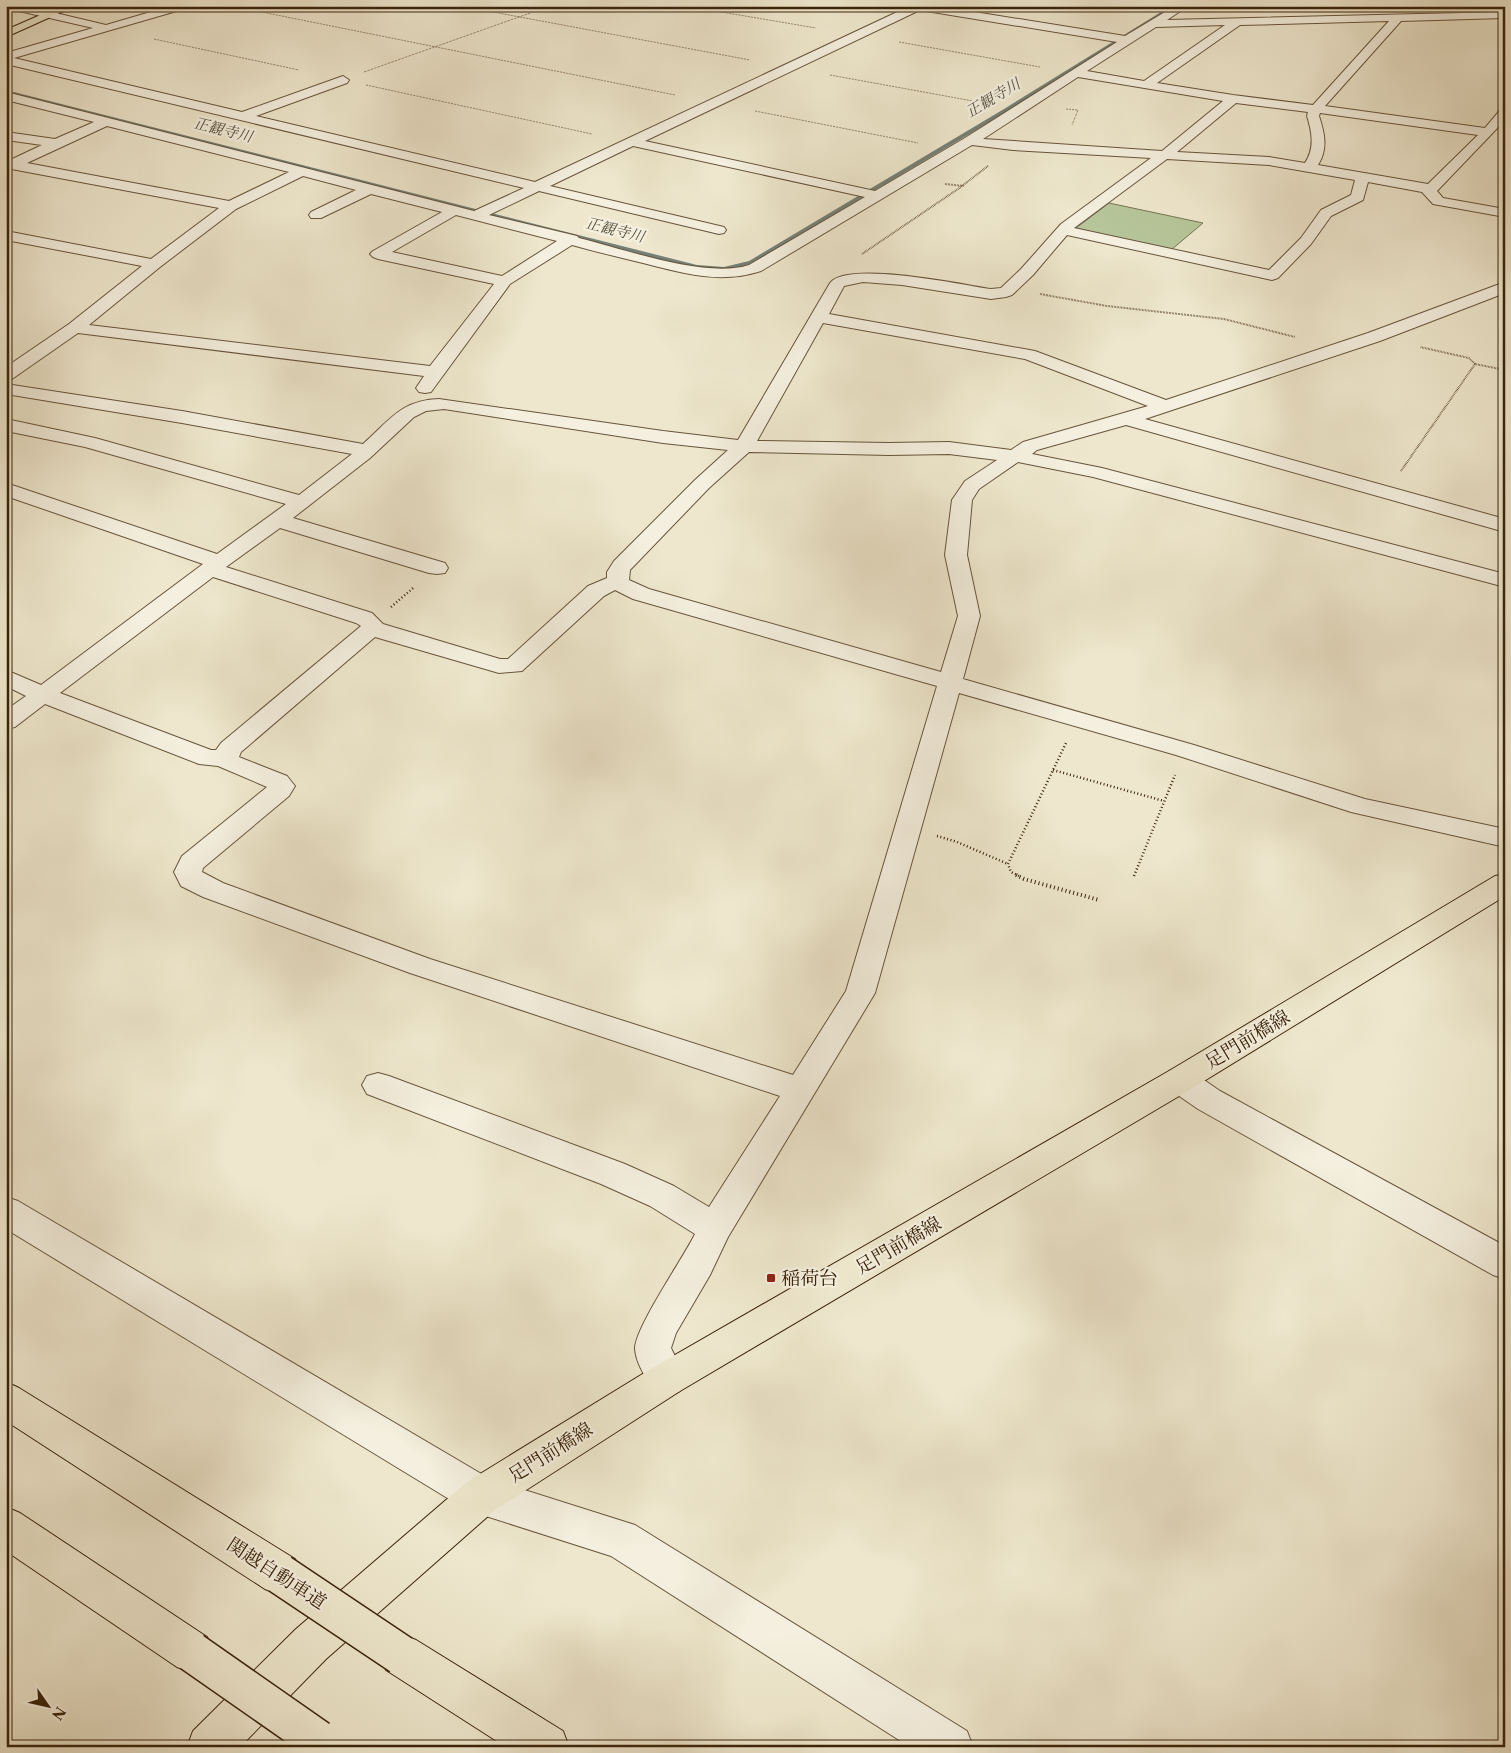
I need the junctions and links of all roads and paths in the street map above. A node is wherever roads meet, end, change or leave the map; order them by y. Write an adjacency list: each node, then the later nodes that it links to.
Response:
1 (10, 6): 9 (street)
2 (70, 6): 9 (main road)
3 (183, 6): 17 (street)
4 (232, 6): 20 (path)
5 (461, 6): 11 (path)
6 (550, 6): 11 (path)
7 (917, 6): 19 (street); 22 (street)
8 (1183, 6): 15 (street)
9 (50, 15): 17 (street); 18 (main road)
10 (1505, 15): 12 (street)
11 (520, 17): 20 (path); 22 (path)
12 (1449, 17): 13 (street); 16 (street)
13 (1398, 18): 14 (street); 30 (street)
14 (1237, 22): 15 (street); 25 (street)
15 (1153, 24): 19 (street)
16 (1505, 25)
17 (106, 28): 21 (street); 24 (path)
18 (6, 34)
19 (1127, 40): 23 (street)
20 (436, 47): 24 (path); 28 (path)
21 (6, 59): 32 (street)
22 (790, 67): 28 (street); 29 (path)
23 (1076, 73): 25 (street); 29 (street)
24 (343, 80): 32 (street); 40 (path)
25 (1146, 85): 27 (street)
26 (6, 96): 33 (street)
27 (1233, 99): 30 (street); 45 (street)
28 (714, 103): 40 (street); 44 (path)
29 (1023, 106): 39 (street); 43 (path)
30 (1316, 109): 35 (street); 47 (street)
31 (1505, 112): 35 (street)
32 (243, 116): 34 (street); 50 (street)
33 (107, 121): 38 (street); 41 (street)
34 (225, 123)
35 (1488, 132): 52 (street)
36 (198, 133): 38 (street)
37 (6, 136): 41 (street)
38 (179, 139): 48 (street)
39 (970, 141): 42 (street); 44 (street)
40 (632, 142): 50 (street); 53 (street)
41 (59, 144): 46 (street)
42 (1013, 146): 43 (street); 64 (path)
43 (1045, 148): 45 (street)
44 (952, 150): 53 (street)
45 (1167, 153): 47 (street); 60 (street)
46 (10, 165): 54 (street)
47 (1308, 169): 49 (street)
48 (303, 171): 51 (street); 54 (street)
49 (1362, 178): 52 (street); 60 (street)
50 (537, 186): 58 (street); 59 (street)
51 (371, 188): 55 (street); 57 (street)
52 (1430, 190): 56 (street)
53 (875, 196): 62 (street)
54 (231, 206): 63 (street)
55 (455, 210): 58 (street); 65 (street)
56 (1505, 213)
57 (316, 215)
58 (477, 215): 62 (street)
59 (720, 230)
60 (1063, 230): 66 (street)
61 (6, 235): 63 (street)
62 (572, 239): 65 (street)
63 (154, 264): 69 (street)
64 (842, 280): 66 (street); 68 (street)
65 (504, 281): 74 (street)
66 (1010, 288): 71 (path)
67 (1505, 288): 70 (street)
68 (819, 317): 79 (street); 82 (street)
69 (75, 328): 74 (street); 75 (street)
70 (1374, 337): 71 (street); 72 (path)
71 (1339, 348): 79 (street)
72 (1475, 364): 73 (path); 86 (path)
73 (1505, 370)
74 (435, 372): 78 (street)
75 (6, 376): 77 (street)
76 (6, 390): 83 (street)
77 (116, 399)
78 (420, 406): 82 (street); 83 (street)
79 (1166, 406): 80 (street)
80 (1126, 419): 84 (street); 86 (street)
81 (6, 425): 87 (street)
82 (744, 446): 84 (street); 92 (street)
83 (367, 451): 87 (street)
84 (1015, 456): 93 (street); 96 (street)
85 (6, 489): 90 (street)
86 (1387, 492): 89 (street)
87 (301, 502): 88 (street)
88 (277, 520): 90 (street); 91 (street)
89 (1505, 526)
90 (214, 566): 94 (street); 97 (street)
91 (437, 568): 94 (path)
92 (618, 581): 94 (street); 96 (street)
93 (1505, 581)
94 (374, 629): 101 (street)
95 (6, 677): 97 (street)
96 (950, 684): 98 (street); 104 (street)
97 (43, 694): 99 (street); 101 (street)
98 (1077, 720): 100 (street); 102 (path)
99 (6, 722)
100 (1185, 750): 103 (path); 105 (street)
101 (224, 758): 112 (street)
102 (1053, 770): 103 (path); 106 (path)
103 (1164, 801): 107 (path)
104 (908, 830): 106 (path); 112 (street)
105 (1505, 838)
106 (1008, 864): 109 (path)
107 (1134, 876)
108 (1505, 883): 110 (main road, 足門前橋線)
109 (1099, 900)
110 (1180, 1080): 115 (street); 116 (main road, 足門前橋線)
111 (378, 1085): 114 (street)
112 (800, 1090): 114 (street)
113 (6, 1211): 118 (street)
114 (715, 1228): 116 (street)
115 (1505, 1264)
116 (667, 1379): 118 (main road, 足門前橋線)
117 (6, 1400): 122 (main road, 関越自動車道, bridge)
118 (481, 1496): 121 (main road, 足門前橋線); 123 (street)
119 (6, 1527): 120 (main road, bridge)
120 (324, 1743)
121 (209, 1747)
122 (546, 1747)
123 (951, 1747)

